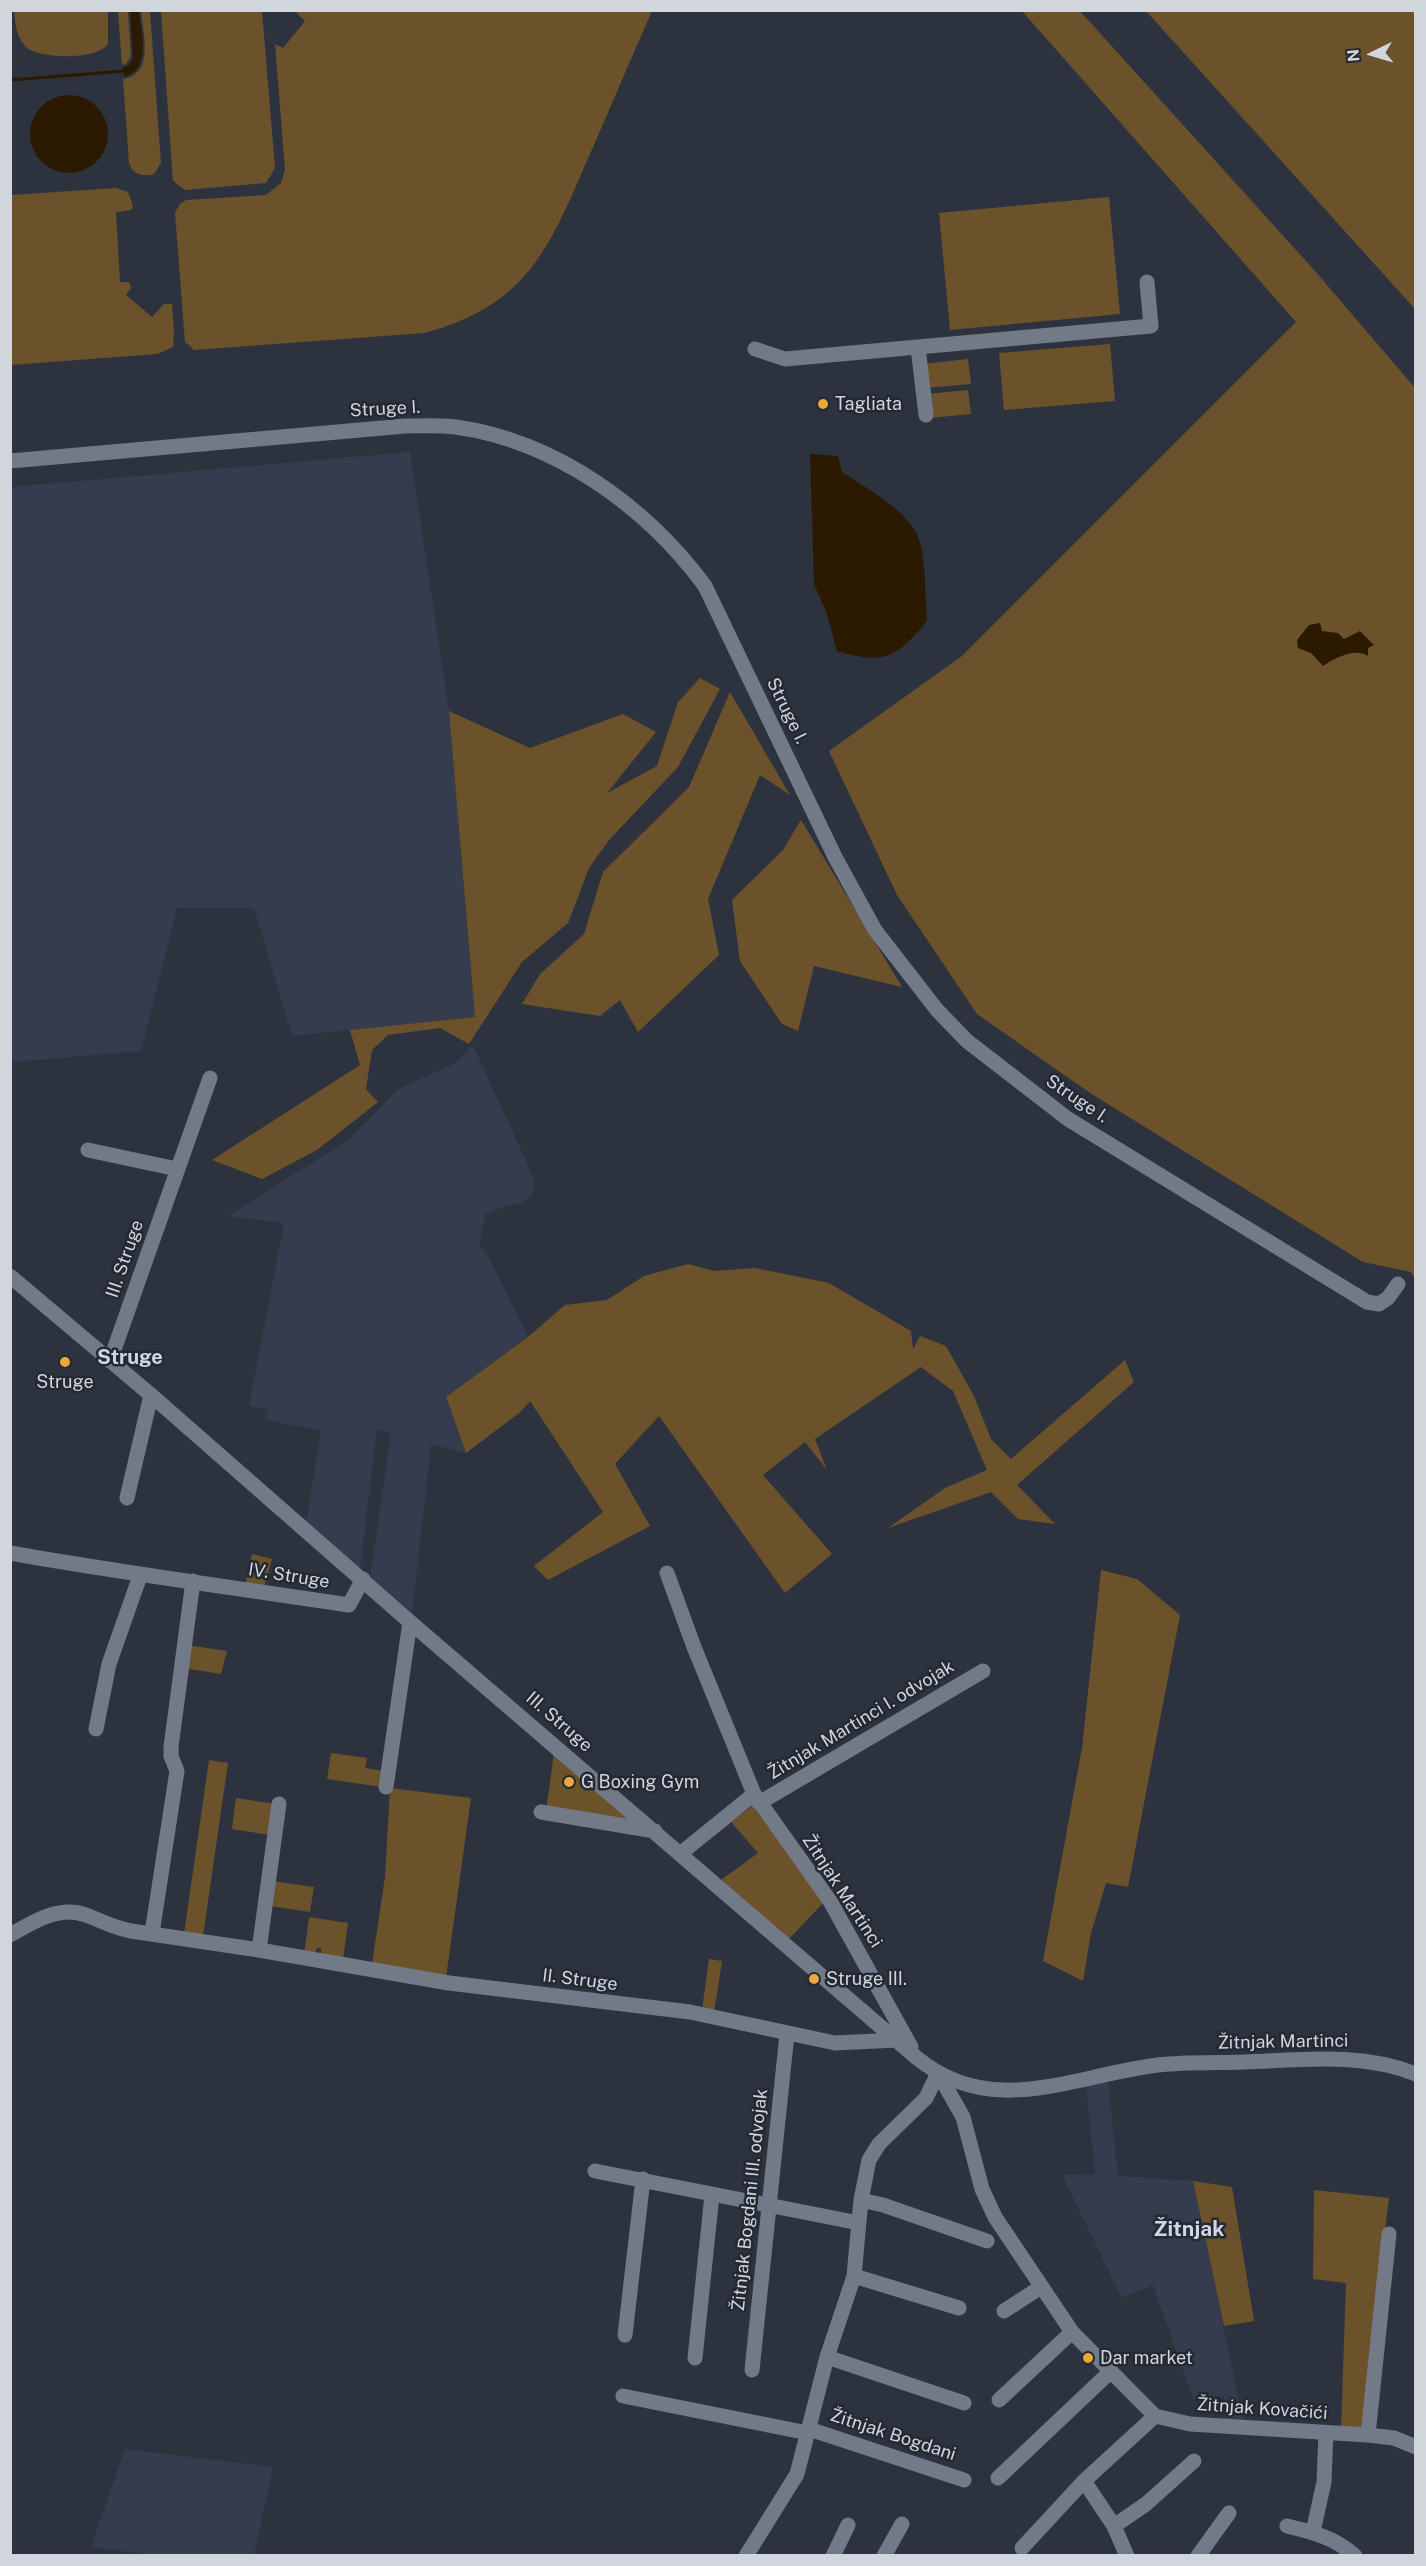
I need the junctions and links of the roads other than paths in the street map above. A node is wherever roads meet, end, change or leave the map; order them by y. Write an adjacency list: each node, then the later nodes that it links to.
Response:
1 (1147, 282): 2 (street)
2 (918, 347): 3 (street); 4 (street)
3 (755, 349)
4 (926, 415)
5 (10, 461): 10 (street, Struge I.)
6 (210, 1078): 8 (street, III. Struge)
7 (88, 1150): 8 (street)
8 (177, 1170): 11 (street, III. Struge)
9 (10, 1276): 11 (street, III. Struge)
10 (1398, 1284)
11 (111, 1361): 12 (street, III. Struge)
12 (151, 1395): 13 (street); 17 (street, III. Struge)
13 (127, 1498)
14 (10, 1553): 16 (street, IV. Struge)
15 (667, 1572): 23 (street, Žitnjak Martinci)
16 (140, 1576): 18 (street, IV. Struge); 21 (street)
17 (363, 1579): 18 (street, IV. Struge); 19 (street, III. Struge)
18 (193, 1581): 28 (street)
19 (410, 1622): 22 (street); 26 (street, III. Struge)
20 (983, 1671): 23 (street, Žitnjak Martinci I. odvojak)
21 (96, 1729)
22 (386, 1787)
23 (757, 1799): 27 (street); 33 (street, Žitnjak Martinci)
24 (279, 1804): 30 (street)
25 (541, 1812): 26 (street)
26 (655, 1831): 27 (street, III. Struge)
27 (680, 1854): 32 (street, III. Struge)
28 (153, 1933): 29 (street, II. Struge); 30 (street, II. Struge)
29 (10, 1935)
30 (259, 1950): 31 (street, II. Struge)
31 (787, 2034): 32 (street, II. Struge); 40 (street, Žitnjak Bogdani III. odvojak)
32 (897, 2040): 33 (street, III. Struge)
33 (917, 2058): 34 (street, Žitnjak Martinci)
34 (938, 2073): 35 (street, Žitnjak Martinci); 39 (street, Žitnjak Bogdani); 45 (street)
35 (1416, 2074)
36 (595, 2171): 37 (street)
37 (643, 2179): 38 (street); 49 (street)
38 (712, 2195): 40 (street); 51 (street)
39 (861, 2200): 41 (street, Žitnjak Bogdani); 43 (street)
40 (769, 2207): 41 (street); 52 (street, Žitnjak Bogdani III. odvojak)
41 (859, 2223): 44 (street, Žitnjak Bogdani)
42 (1389, 2234): 60 (street)
43 (987, 2241)
44 (854, 2276): 46 (street); 50 (street, Žitnjak Bogdani)
45 (1041, 2287): 47 (street); 48 (street)
46 (959, 2308)
47 (1004, 2311)
48 (1072, 2332): 53 (street); 55 (street)
49 (626, 2335)
50 (827, 2357): 56 (street); 58 (street, Žitnjak Bogdani)
51 (695, 2358)
52 (752, 2370)
53 (1110, 2372): 57 (street); 63 (street)
54 (623, 2396): 58 (street)
55 (999, 2400)
56 (964, 2403)
57 (1155, 2416): 59 (street, Žitnjak Kovačići); 65 (street)
58 (809, 2431): 64 (street, Žitnjak Bogdani); 74 (street, Žitnjak Bogdani)
59 (1326, 2433): 60 (street, Žitnjak Kovačići); 71 (street)
60 (1368, 2435): 61 (street, Žitnjak Kovačići)
61 (1416, 2447)
62 (1194, 2461): 69 (street)
63 (998, 2478)
64 (964, 2480)
65 (1084, 2481): 69 (street); 72 (street)
66 (1229, 2513): 77 (street)
67 (902, 2524): 76 (street)
68 (848, 2525): 75 (street)
69 (1114, 2526): 73 (street)
70 (1287, 2526): 71 (street)
71 (1313, 2532): 78 (street)
72 (1022, 2548)
73 (1122, 2554)
74 (746, 2556)
75 (833, 2556)
76 (884, 2556)
77 (1198, 2556)
78 (1355, 2556)

